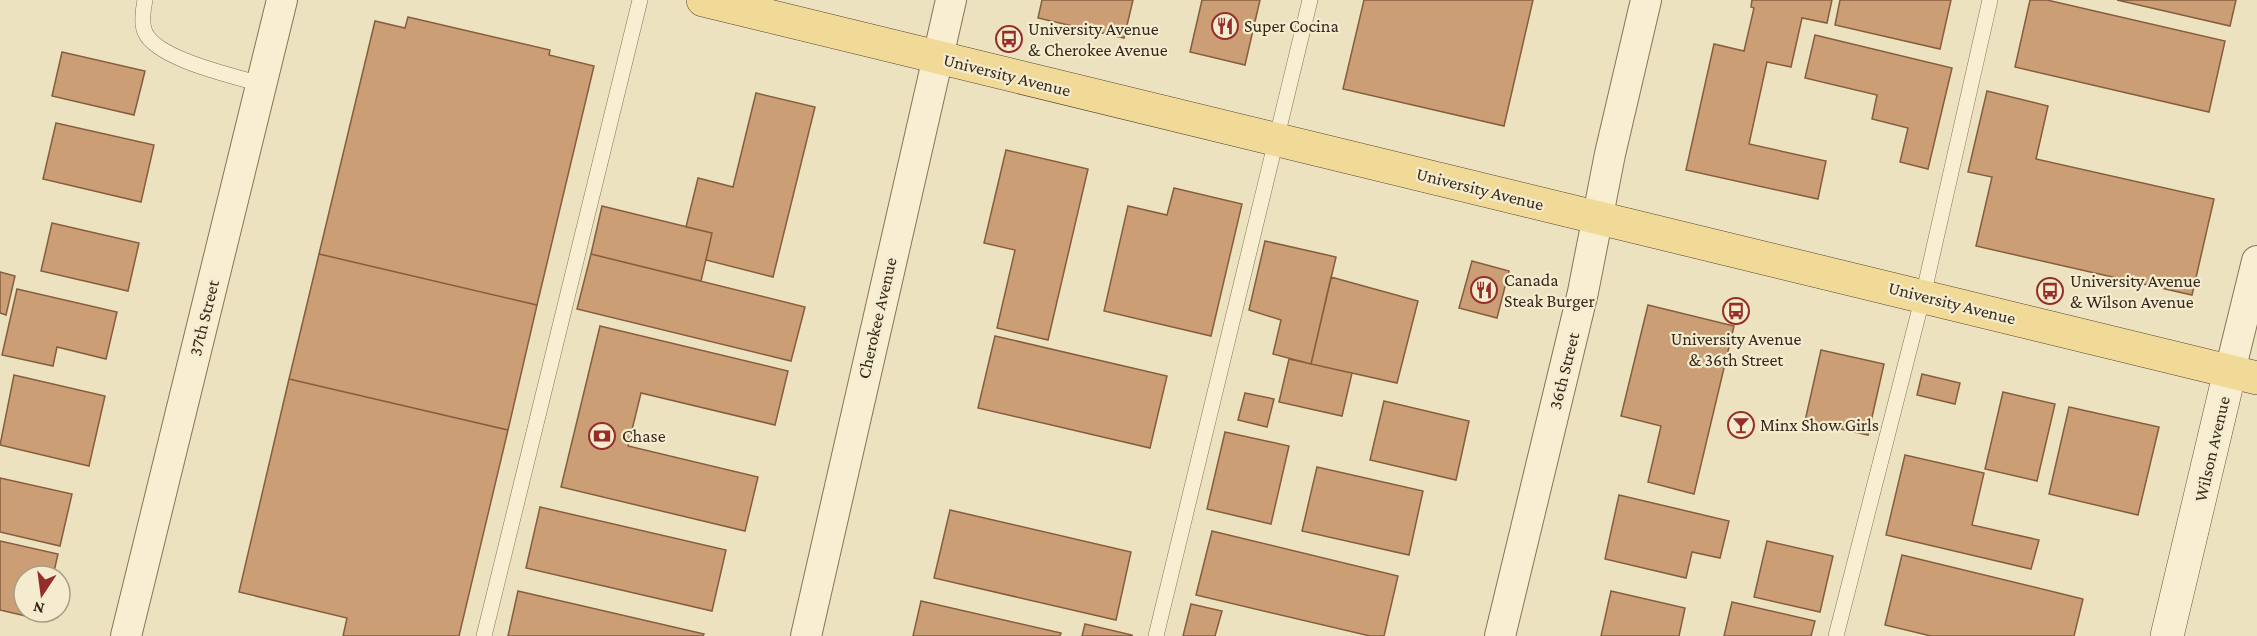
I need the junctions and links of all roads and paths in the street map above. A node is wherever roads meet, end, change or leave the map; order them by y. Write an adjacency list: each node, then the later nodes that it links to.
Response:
1 (145, 0): 10 (lane)
2 (282, 0): 10 (street, 37th Street)
3 (640, 0): 17 (lane)
4 (703, 0): 9 (main road, University Avenue)
5 (951, 0): 9 (street, Cherokee Avenue)
6 (1310, 0): 11 (lane)
7 (1646, 0): 12 (street, 36th Street)
8 (1990, 0): 14 (lane)
9 (936, 58): 11 (main road, University Avenue); 18 (street, Cherokee Avenue)
10 (261, 84): 16 (street, 37th Street)
11 (1276, 139): 12 (main road, University Avenue); 19 (lane)
12 (1598, 219): 14 (main road, University Avenue); 20 (street, 36th Street)
13 (2257, 261): 15 (street, Wilson Avenue)
14 (1923, 296): 15 (main road, University Avenue); 21 (lane)
15 (2244, 374): 22 (street, Wilson Avenue)
16 (126, 636)
17 (484, 636)
18 (806, 636)
19 (1156, 636)
20 (1500, 636)
21 (1836, 636)
22 (2167, 636)

